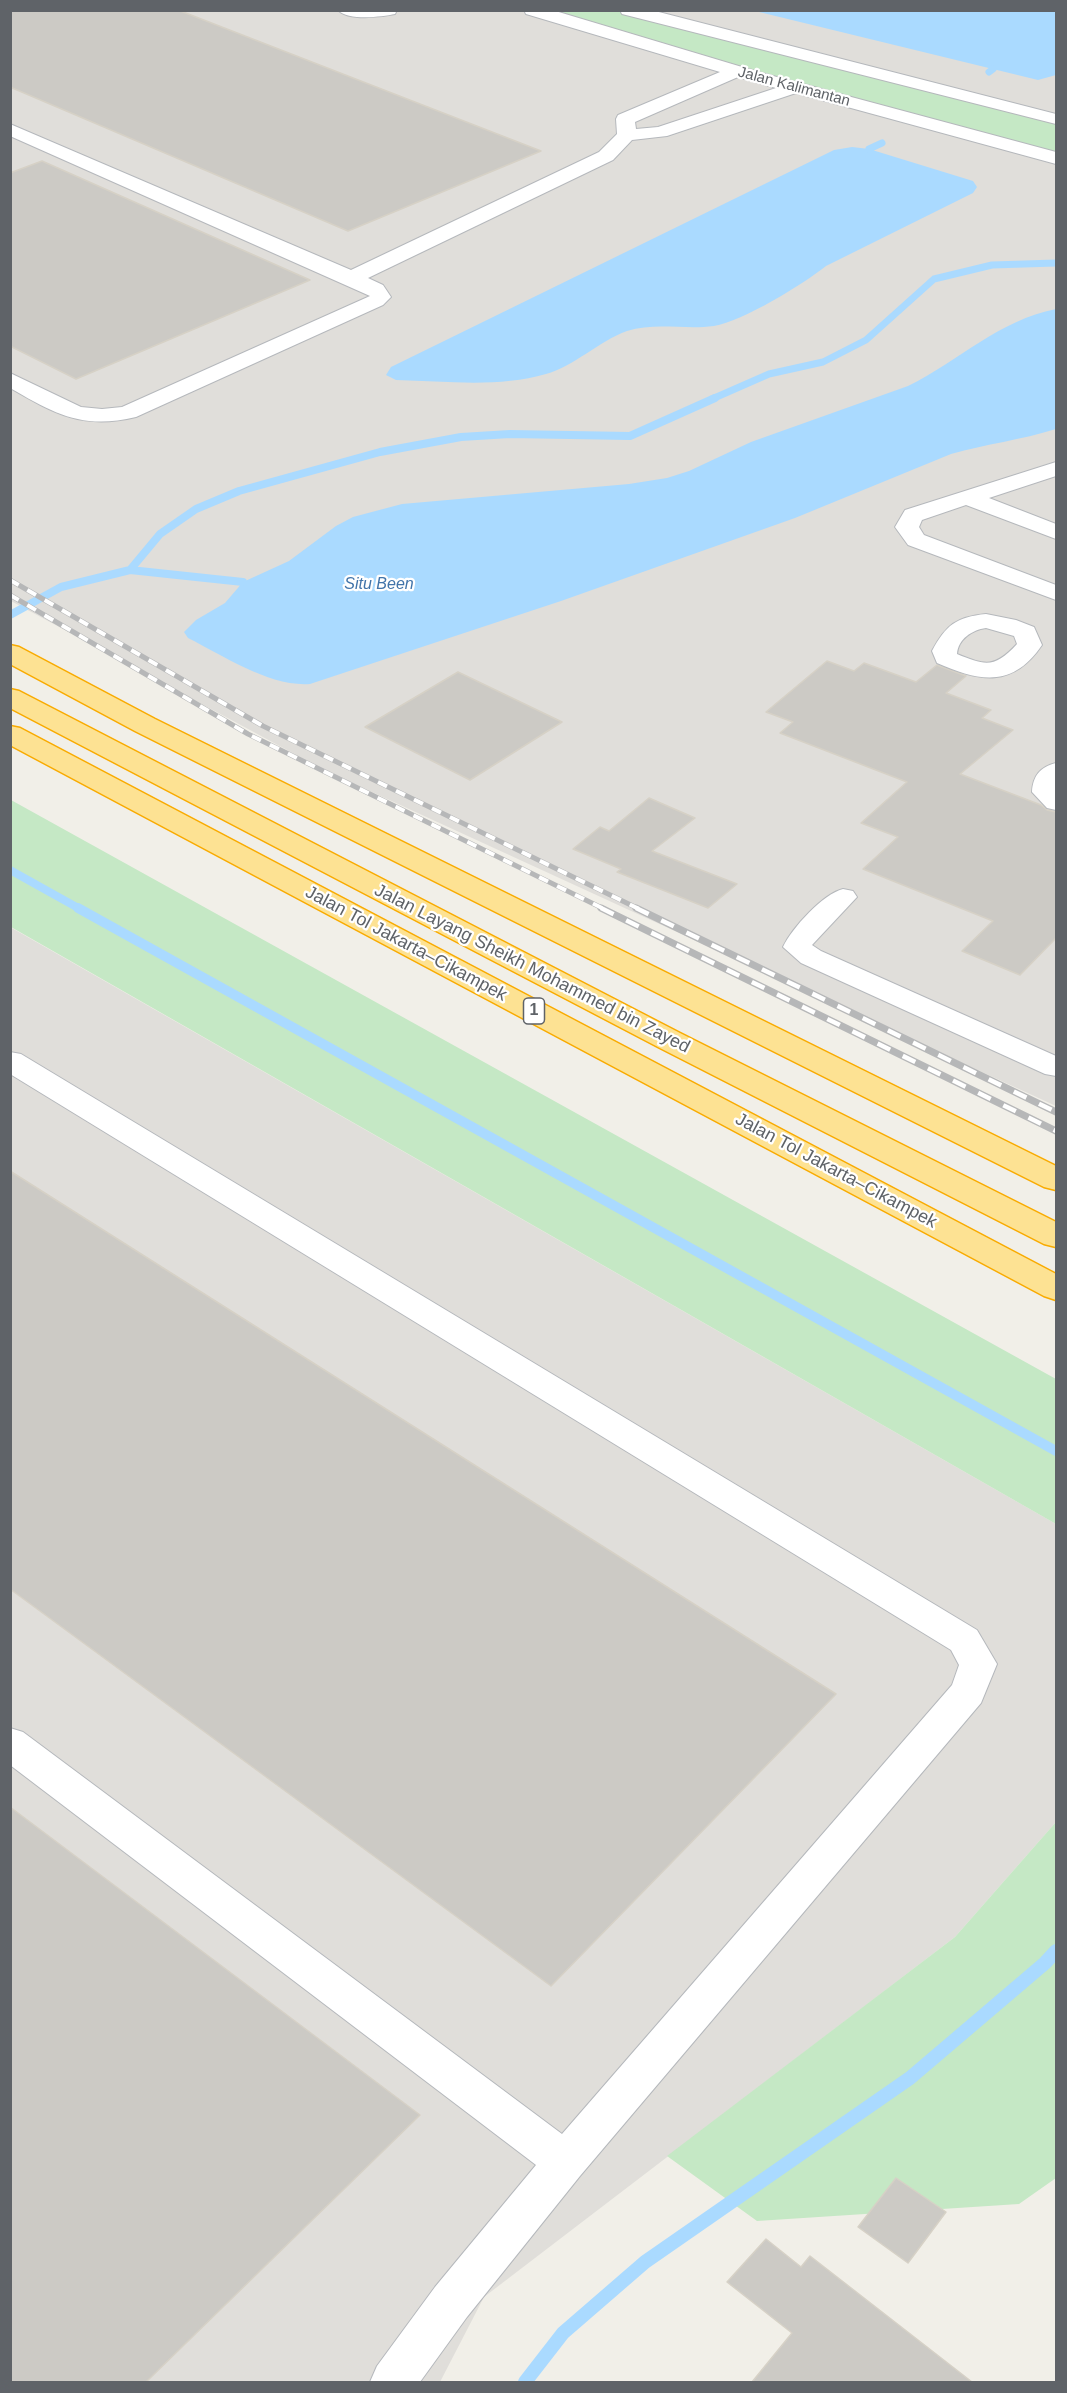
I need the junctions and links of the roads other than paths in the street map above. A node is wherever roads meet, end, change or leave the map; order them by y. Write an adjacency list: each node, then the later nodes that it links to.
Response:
1 (346, 10): 2 (street)
2 (389, 10)
3 (532, 10): 6 (street, Jalan Kalimantan)
4 (628, 10): 5 (street, Jalan Kalimantan)
5 (809, 56): 7 (street); 9 (street, Jalan Kalimantan)
6 (737, 71): 7 (street, Jalan Kalimantan); 11 (street)
7 (756, 77): 8 (street, Jalan Kalimantan)
8 (795, 87): 11 (street); 12 (street, Jalan Kalimantan)
9 (1056, 119)
10 (10, 129): 13 (street)
11 (627, 135): 13 (street)
12 (1056, 158)
13 (351, 278): 14 (street)
14 (10, 379)
15 (1056, 469): 16 (street)
16 (968, 498): 17 (street); 18 (street)
17 (1056, 532)
18 (1033, 604)
19 (22, 660): 28 (highway)
20 (10, 697): 29 (highway, Jalan Layang Sheikh Mohammed bin Zayed / 1)
21 (10, 716): 30 (highway, Jalan Layang Sheikh Mohammed bin Zayed / 1)
22 (10, 734): 31 (highway, Jalan Tol Jakarta–Cikampek / 1)
23 (1056, 771): 24 (street)
24 (1056, 802)
25 (843, 897): 27 (street)
26 (10, 1061): 33 (street)
27 (1056, 1067)
28 (1056, 1179)
29 (1056, 1236)
30 (1056, 1265)
31 (1056, 1288)
32 (10, 1743): 33 (street)
33 (565, 2162): 34 (street)
34 (393, 2382)

